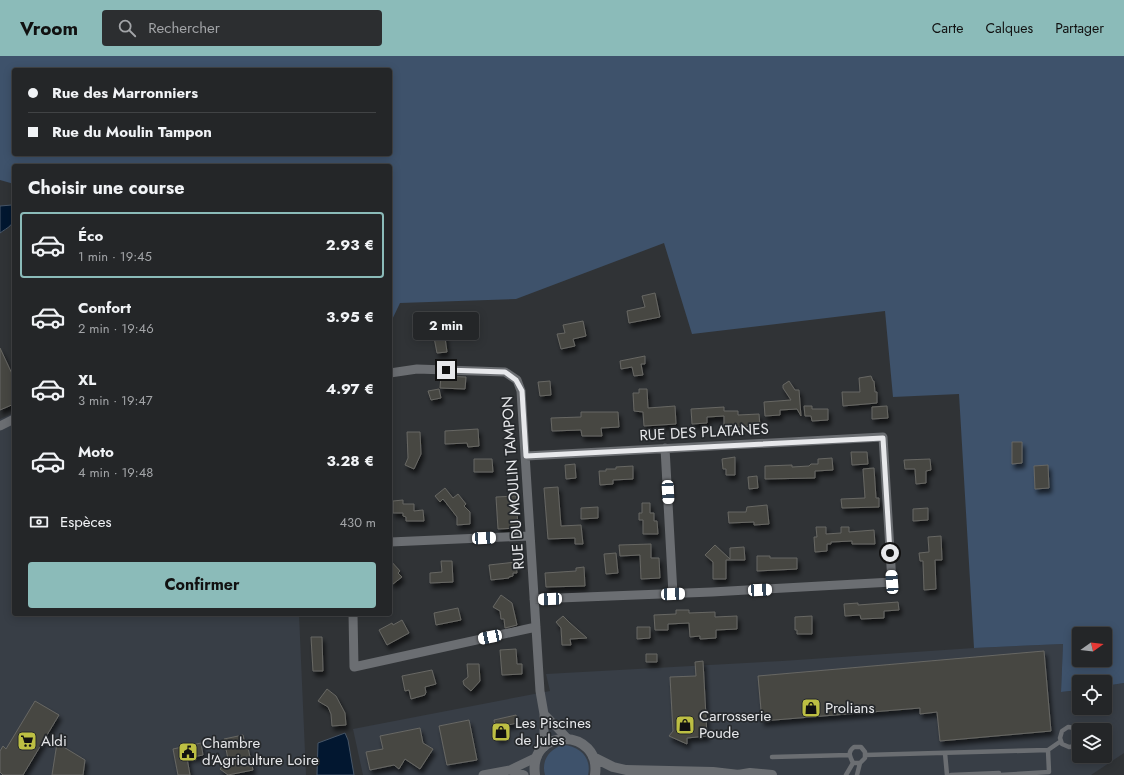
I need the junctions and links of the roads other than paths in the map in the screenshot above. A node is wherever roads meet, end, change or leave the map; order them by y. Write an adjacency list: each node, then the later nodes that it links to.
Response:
1 (392, 373): 5 (street, RUE DU MOULIN TAMPON)
2 (12, 420): 3 (street)
3 (0, 426)
4 (665, 448): 5 (street, RUE DES PLATANES); 8 (street); 8 (street, RUE DES PLATANES)
5 (526, 456): 6 (street, RUE DU MOULIN TAMPON)
6 (530, 536): 7 (street); 9 (street, RUE DU MOULIN TAMPON)
7 (392, 542)
8 (673, 594): 9 (street)
9 (534, 599): 11 (street, RUE DU MOULIN TAMPON)
10 (353, 616): 11 (street)
11 (536, 627): 12 (street, RUE DU MOULIN TAMPON)
12 (544, 714): 14 (street); 16 (street, RUE DU MOULIN TAMPON)
13 (1072, 727): 15 (lane)
14 (567, 738): 16 (street); 23 (street)
15 (1061, 741): 17 (lane); 18 (lane)
16 (544, 747): 22 (street)
17 (1072, 747)
18 (1048, 750): 19 (lane); 40 (lane)
19 (946, 753): 21 (lane); 38 (lane)
20 (849, 755): 21 (lane); 24 (lane); 25 (lane)
21 (866, 755): 26 (lane)
22 (537, 757): 27 (street); 31 (street)
23 (593, 757): 28 (street); 32 (street)
24 (772, 757)
25 (852, 763): 26 (lane); 36 (lane)
26 (860, 763): 37 (lane)
27 (510, 770): 29 (street); 30 (street)
28 (626, 770): 33 (street); 34 (street)
29 (487, 775)
30 (524, 775)
31 (535, 775)
32 (595, 775)
33 (610, 775)
34 (738, 775): 35 (street)
35 (772, 775)
36 (846, 775)
37 (858, 775)
38 (947, 775)
39 (951, 775): 40 (lane)
40 (1000, 775)

